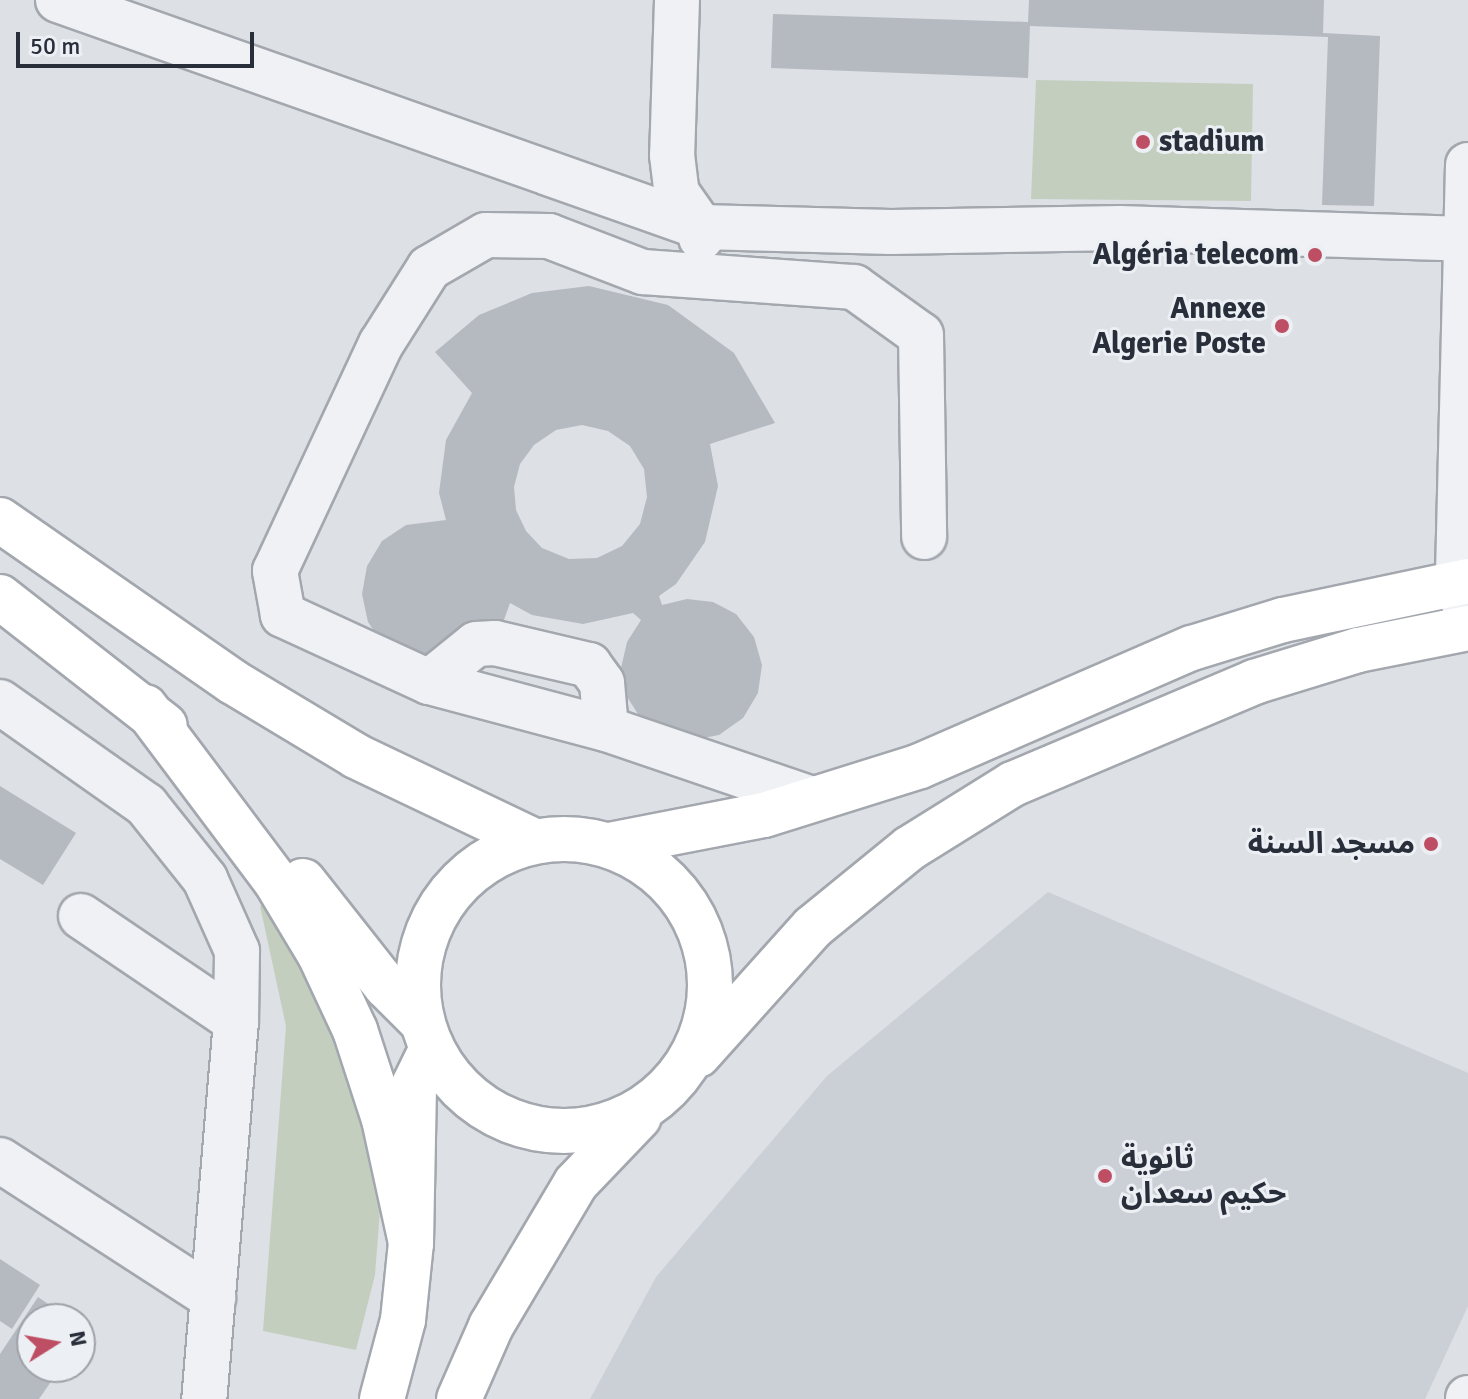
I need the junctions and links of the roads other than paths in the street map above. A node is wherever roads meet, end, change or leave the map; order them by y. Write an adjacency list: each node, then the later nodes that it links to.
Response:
1 (58, 0): 4 (street)
2 (677, 0): 4 (street)
3 (1468, 165): 5 (street)
4 (701, 237): 5 (street)
5 (1466, 239): 6 (street)
6 (1465, 331): 9 (street)
7 (0, 520): 17 (main road)
8 (924, 537): 12 (street)
9 (1465, 594): 16 (main road)
10 (0, 597): 14 (main road)
11 (1468, 628): 22 (main road)
12 (429, 682): 15 (street); 15 (street)
13 (0, 702): 20 (street)
14 (145, 707): 21 (main road); 25 (main road)
15 (606, 729): 16 (street)
16 (812, 799): 18 (main road)
17 (530, 839): 18 (main road); 21 (main road)
18 (609, 845): 22 (main road)
19 (81, 916): 20 (street)
20 (236, 1021): 26 (street)
21 (426, 1036): 23 (main road); 25 (main road)
22 (686, 1068): 23 (main road)
23 (651, 1105): 29 (main road)
24 (0, 1160): 26 (street)
25 (411, 1243): 28 (main road)
26 (213, 1298): 27 (street)
27 (204, 1399)
28 (382, 1399)
29 (459, 1399)

